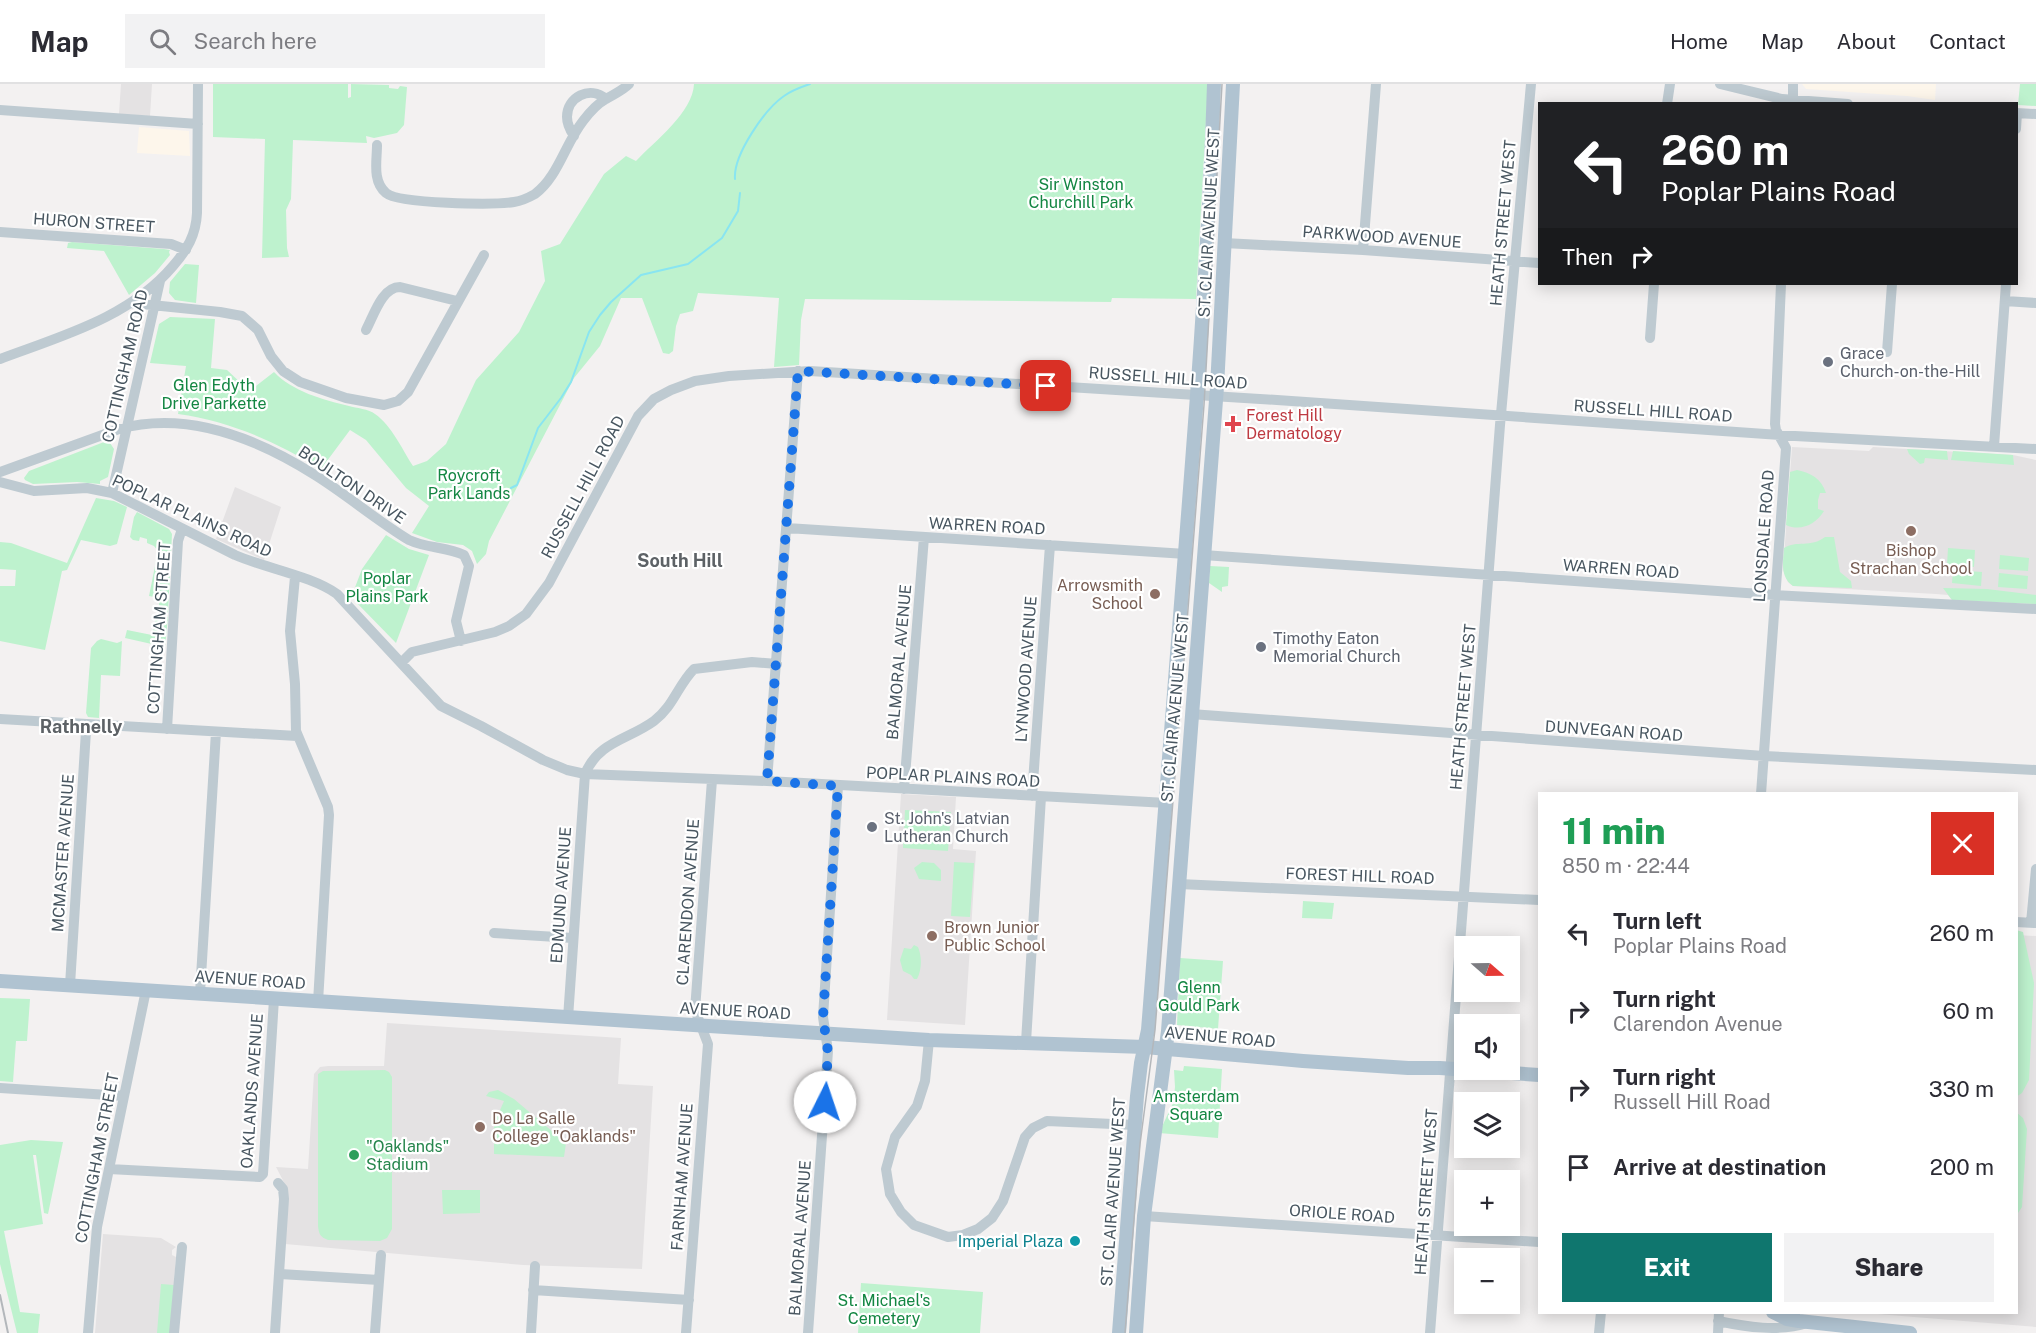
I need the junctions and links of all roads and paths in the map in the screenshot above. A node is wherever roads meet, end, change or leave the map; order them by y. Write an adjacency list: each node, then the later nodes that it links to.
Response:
1 (198, 84): 16 (street)
2 (629, 84): 10 (street)
3 (1214, 84): 41 (main road, ST. CLAIR AVENUE WEST)
4 (1233, 84): 20 (main road, ST. CLAIR AVENUE WEST)
5 (1376, 84): 22 (street)
6 (1531, 84): 24 (street, HEATH STREET WEST)
7 (1670, 84): 11 (street)
8 (1720, 84): 12 (street)
9 (1793, 84): 12 (street)
10 (606, 99): 17 (street); 17 (street)
11 (1667, 102)
12 (1793, 102)
13 (0, 111): 16 (street)
14 (2018, 113): 15 (street)
15 (2036, 114)
16 (198, 124): 21 (street)
17 (574, 136): 18 (street)
18 (377, 145)
19 (0, 232): 21 (street, HURON STREET)
20 (1224, 243): 22 (street, PARKWOOD AVENUE); 42 (main road, ST. CLAIR AVENUE WEST)
21 (186, 250): 26 (street)
22 (1363, 250): 24 (street, PARKWOOD AVENUE)
23 (483, 255): 31 (street)
24 (1515, 261): 25 (street, PARKWOOD AVENUE); 43 (street, HEATH STREET WEST)
25 (1538, 263)
26 (160, 281): 33 (street); 35 (street, COTTINGHAM ROAD)
27 (1653, 285): 37 (street)
28 (1781, 285): 45 (street, LONSDALE ROAD)
29 (1892, 285): 38 (street)
30 (2006, 285): 32 (street)
31 (457, 301): 35 (street); 36 (street)
32 (2005, 301): 34 (street); 46 (street)
33 (132, 303): 35 (street); 39 (street)
34 (2036, 303)
35 (153, 306): 44 (street, COTTINGHAM ROAD)
36 (366, 330)
37 (1650, 338)
38 (1887, 352)
39 (0, 359)
40 (798, 371): 41 (street, RUSSELL HILL ROAD); 51 (street); 61 (street, RUSSELL HILL ROAD)
41 (1196, 395): 42 (street, RUSSELL HILL ROAD); 55 (main road, ST. CLAIR AVENUE WEST)
42 (1216, 396): 43 (street, RUSSELL HILL ROAD); 56 (main road, ST. CLAIR AVENUE WEST)
43 (1501, 415): 45 (street, RUSSELL HILL ROAD); 57 (street, HEATH STREET WEST)
44 (127, 427): 48 (street, BOULTON DRIVE); 50 (street, COTTINGHAM ROAD); 61 (street, BOULTON DRIVE)
45 (1780, 435): 46 (street, RUSSELL HILL ROAD); 59 (street, LONSDALE ROAD)
46 (1994, 446): 47 (street, RUSSELL HILL ROAD)
47 (2036, 449)
48 (0, 472)
49 (0, 482): 50 (street, POPLAR PLAINS ROAD)
50 (112, 493): 52 (street, POPLAR PLAINS ROAD)
51 (787, 528): 53 (street, WARREN ROAD); 65 (street)
52 (182, 529): 58 (street, POPLAR PLAINS ROAD); 69 (street, COTTINGHAM STREET)
53 (924, 537): 54 (street, WARREN ROAD); 79 (street, BALMORAL AVENUE)
54 (1050, 545): 55 (street, WARREN ROAD); 81 (street, LYNWOOD AVENUE)
55 (1186, 554): 62 (main road, ST. CLAIR AVENUE WEST)
56 (1203, 555): 57 (street, WARREN ROAD); 63 (main road, ST. CLAIR AVENUE WEST)
57 (1489, 575): 59 (street, WARREN ROAD); 72 (street, HEATH STREET WEST)
58 (295, 577): 64 (street, POPLAR PLAINS ROAD); 71 (street)
59 (1775, 595): 60 (street, WARREN ROAD); 73 (street, LONSDALE ROAD)
60 (2036, 609)
61 (461, 641): 64 (street, RUSSELL HILL ROAD)
62 (1177, 654): 63 (main road); 82 (main road, ST. CLAIR AVENUE WEST)
63 (1196, 656): 66 (main road, ST. CLAIR AVENUE WEST)
64 (401, 663): 75 (street, POPLAR PLAINS ROAD)
65 (777, 664): 75 (street); 77 (street)
66 (1191, 714): 72 (street, DUNVEGAN ROAD); 84 (main road, ST. CLAIR AVENUE WEST)
67 (0, 719): 68 (street)
68 (84, 724): 69 (street); 92 (street, MCMASTER AVENUE)
69 (167, 729): 70 (street)
70 (216, 732): 71 (street); 94 (street)
71 (297, 736): 96 (street)
72 (1475, 736): 73 (street, DUNVEGAN ROAD); 85 (street, HEATH STREET WEST)
73 (1764, 756): 74 (street, DUNVEGAN ROAD); 80 (street, LONSDALE ROAD)
74 (2036, 770)
75 (585, 774): 76 (street, POPLAR PLAINS ROAD); 90 (street, EDMUND AVENUE)
76 (712, 780): 77 (street, POPLAR PLAINS ROAD); 98 (street, CLARENDON AVENUE)
77 (767, 781): 78 (street, POPLAR PLAINS ROAD)
78 (838, 786): 79 (street, POPLAR PLAINS ROAD); 99 (street, BALMORAL AVENUE)
79 (904, 789): 81 (street, POPLAR PLAINS ROAD)
80 (1761, 792)
81 (1037, 797): 82 (street, POPLAR PLAINS ROAD); 101 (street, LYNWOOD AVENUE)
82 (1167, 803): 102 (main road, ST. CLAIR AVENUE WEST)
83 (2036, 869): 88 (street)
84 (1179, 884): 85 (street, FOREST HILL ROAD); 103 (main road, ST. CLAIR AVENUE WEST)
85 (1464, 896): 86 (street, FOREST HILL ROAD); 104 (street, HEATH STREET WEST)
86 (1538, 900)
87 (2018, 922): 88 (street)
88 (2033, 923)
89 (494, 933): 90 (street)
90 (573, 938): 97 (street, EDMUND AVENUE)
91 (0, 981): 92 (main road, AVENUE ROAD)
92 (70, 985): 93 (main road, AVENUE ROAD)
93 (146, 990): 94 (main road, AVENUE ROAD); 107 (street, COTTINGHAM STREET)
94 (200, 993): 95 (main road, AVENUE ROAD)
95 (274, 999): 96 (main road, AVENUE ROAD); 109 (street, OAKLANDS AVENUE)
96 (318, 1002): 97 (main road, AVENUE ROAD)
97 (568, 1018): 98 (main road, AVENUE ROAD)
98 (700, 1025): 99 (main road, AVENUE ROAD); 120 (street, FARNHAM AVENUE)
99 (826, 1033): 100 (main road, AVENUE ROAD); 133 (street, BALMORAL AVENUE)
100 (929, 1040): 101 (main road, AVENUE ROAD); 108 (street)
101 (1026, 1042): 102 (main road, AVENUE ROAD)
102 (1145, 1047): 103 (main road, AVENUE ROAD); 108 (main road, ST. CLAIR AVENUE WEST)
103 (1165, 1049): 104 (main road, AVENUE ROAD); 111 (main road, ST. CLAIR AVENUE WEST)
104 (1450, 1069): 105 (main road, AVENUE ROAD); 112 (street, HEATH STREET WEST)
105 (1538, 1075)
106 (0, 1088): 107 (street)
107 (124, 1096): 109 (street, COTTINGHAM STREET)
108 (1135, 1125): 134 (main road, ST. CLAIR AVENUE WEST)
109 (109, 1169): 127 (street, COTTINGHAM STREET)
110 (278, 1183): 117 (street)
111 (1144, 1216): 112 (street, ORIOLE ROAD); 135 (main road, ST. CLAIR AVENUE WEST)
112 (1438, 1235): 113 (street, ORIOLE ROAD); 136 (street, HEATH STREET WEST)
113 (1538, 1242)
114 (182, 1247): 128 (street)
115 (381, 1255): 118 (street)
116 (535, 1266): 119 (street)
117 (280, 1274): 118 (street); 129 (street)
118 (379, 1280): 130 (street)
119 (533, 1290): 120 (street); 131 (street)
120 (689, 1300): 132 (street, FARNHAM AVENUE)
121 (1601, 1314): 137 (street)
122 (1777, 1314): 125 (main road)
123 (1798, 1314): 125 (main road)
124 (1719, 1317): 125 (street); 138 (street)
125 (1809, 1323): 126 (main road)
126 (1846, 1330): 139 (main road)
127 (88, 1333)
128 (174, 1333)
129 (275, 1333)
130 (375, 1333)
131 (531, 1333)
132 (686, 1333)
133 (808, 1333)
134 (1119, 1333)
135 (1136, 1333)
136 (1430, 1333)
137 (1599, 1333)
138 (1718, 1333)
139 (1910, 1333)

